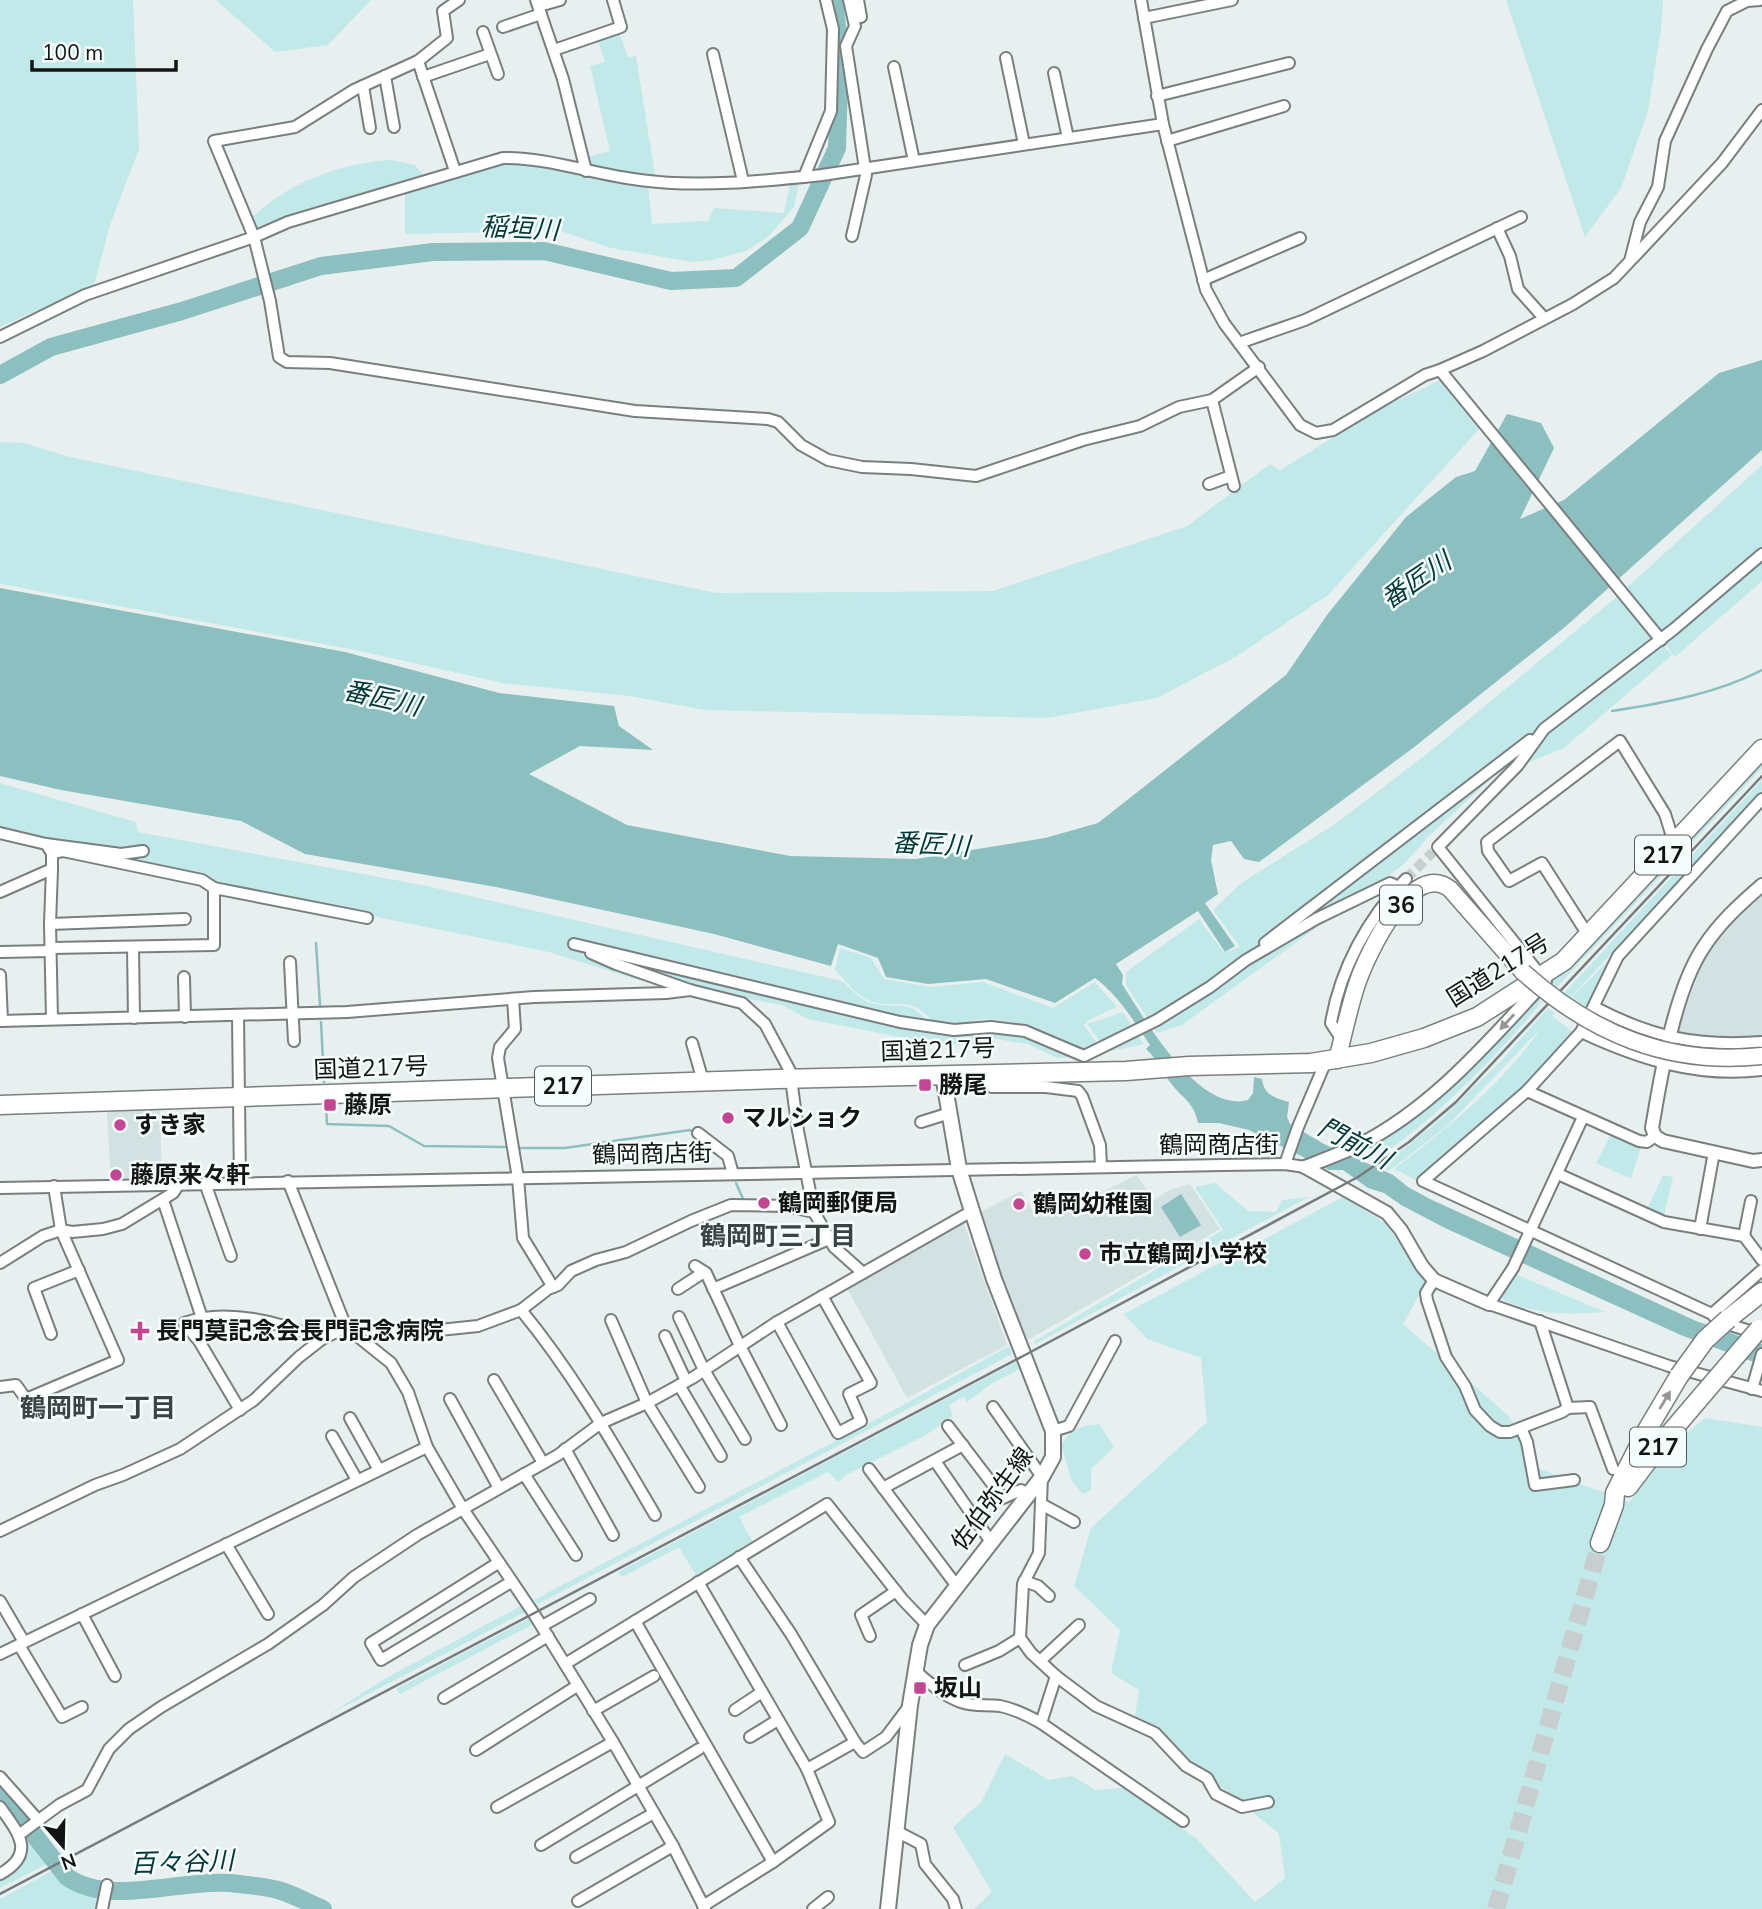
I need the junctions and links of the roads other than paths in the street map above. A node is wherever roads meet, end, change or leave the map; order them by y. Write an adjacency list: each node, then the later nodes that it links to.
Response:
1 (459, 0): 19 (street)
2 (560, 0): 10 (street)
3 (613, 0): 15 (street)
4 (826, 0): 40 (street)
5 (849, 0): 37 (street)
6 (858, 0): 11 (street)
7 (1141, 0): 12 (street)
8 (1232, 0): 12 (street)
9 (1760, 0): 47 (street)
10 (539, 7): 13 (street); 15 (street)
11 (861, 17)
12 (1144, 18): 27 (street)
13 (503, 27)
14 (483, 32): 16 (street)
15 (554, 50): 38 (street)
16 (490, 54): 23 (street); 25 (street)
17 (713, 54): 41 (street)
18 (1006, 58): 35 (street)
19 (418, 61): 24 (street); 25 (street)
20 (1289, 63): 27 (street)
21 (894, 66): 36 (street)
22 (1054, 73): 33 (street)
23 (498, 74)
24 (386, 76): 26 (street); 31 (street)
25 (423, 77): 39 (street)
26 (363, 86): 32 (street); 45 (street)
27 (1157, 96): 30 (street)
28 (1284, 106): 34 (street)
29 (1762, 111): 47 (street)
30 (1163, 124): 33 (street); 34 (street)
31 (394, 127)
32 (370, 128)
33 (1068, 138): 35 (street)
34 (1167, 141): 48 (street)
35 (1024, 145): 36 (street)
36 (914, 161): 37 (street)
37 (866, 168): 40 (street); 44 (street)
38 (586, 171): 39 (street); 41 (street)
39 (455, 172): 45 (street)
40 (804, 177): 41 (street)
41 (743, 181)
42 (1521, 217): 43 (street)
43 (1497, 228): 49 (street); 51 (street)
44 (852, 236)
45 (254, 237): 50 (street); 54 (street)
46 (1300, 238): 48 (street)
47 (1630, 261): 49 (street)
48 (1203, 281): 51 (street)
49 (1544, 318): 53 (street)
50 (0, 337)
51 (1239, 343): 52 (street)
52 (1259, 367): 53 (street); 54 (street)
53 (1440, 370): 57 (street)
54 (1212, 400): 55 (street)
55 (1209, 484)
56 (1762, 554): 57 (street)
57 (1661, 640): 81 (street)
58 (1530, 740): 78 (street)
59 (1762, 749): 62 (highway, 国道217号 / 217)
60 (1762, 799): 84 (street)
61 (0, 833): 63 (street)
62 (1674, 843): 72 (highway, 国道217号 / 217); 72 (street)
63 (49, 848): 64 (street); 65 (street); 67 (street)
64 (143, 851)
65 (52, 869): 68 (street); 71 (street)
66 (1762, 885): 93 (street)
67 (214, 888): 69 (street); 73 (street)
68 (0, 892)
69 (367, 918)
70 (185, 919): 71 (street)
71 (50, 924): 74 (street)
72 (1588, 935): 76 (highway, 国道217号 / 217)
73 (133, 947): 74 (street); 89 (street)
74 (51, 950): 75 (street); 90 (street)
75 (0, 952)
76 (1564, 961): 81 (highway, 国道217号 / 217); 98 (street, one-way to 98)
77 (290, 962): 85 (street)
78 (1244, 962): 82 (street); 94 (street)
79 (0, 975): 91 (street)
80 (184, 977): 87 (street)
81 (1542, 977): 88 (highway, 国道217号 / 217)
82 (690, 990): 83 (street); 105 (street)
83 (513, 999): 85 (street); 107 (street)
84 (1594, 1007): 92 (street); 93 (street)
85 (293, 1014): 86 (street); 95 (street)
86 (238, 1016): 87 (street); 109 (street)
87 (185, 1017): 89 (street)
88 (1476, 1017): 98 (street); 100 (highway, 国道217号 / 217)
89 (134, 1018): 90 (street)
90 (52, 1019): 91 (street)
91 (1, 1021)
92 (1581, 1032): 101 (street); 108 (street)
93 (1671, 1037): 96 (street); 101 (street)
94 (1342, 1040): 99 (main road, 36, bridge); 100 (main road, 36)
95 (293, 1041)
96 (1762, 1042)
97 (692, 1043): 106 (street)
98 (1483, 1046): 119 (street)
99 (1762, 1056)
100 (1331, 1060): 103 (highway, 国道217号 / 217); 117 (street)
101 (1665, 1065): 102 (street); 115 (street)
102 (1762, 1070)
103 (988, 1073): 104 (highway, 国道217号 / 217); 120 (street)
104 (943, 1075): 105 (highway, 国道217号 / 217); 111 (main road, 佐伯弥生線)
105 (790, 1079): 106 (highway, 国道217号 / 217); 122 (street)
106 (703, 1081): 107 (highway, 国道217号 / 217)
107 (503, 1088): 109 (highway, 国道217号 / 217); 125 (street)
108 (1527, 1091): 112 (street); 138 (street)
109 (239, 1096): 110 (highway, 国道217号 / 217); 127 (street)
110 (0, 1105)
111 (950, 1113): 113 (street); 121 (main road, 佐伯弥生線)
112 (1583, 1117): 115 (street); 124 (street)
113 (920, 1122)
114 (698, 1133): 123 (street)
115 (1655, 1136): 116 (street)
116 (1714, 1152): 118 (street); 136 (street)
117 (1286, 1160): 119 (street, 鶴岡商店街); 120 (street, 鶴岡商店街)
118 (1762, 1160)
119 (1309, 1166): 147 (street)
120 (1101, 1167): 121 (street, 鶴岡商店街)
121 (959, 1169): 122 (street, 鶴岡商店街); 134 (main road, 佐伯弥生線)
122 (806, 1172): 123 (street, 鶴岡商店街); 135 (street)
123 (733, 1174): 125 (street, 鶴岡商店街)
124 (1558, 1174): 136 (street); 138 (street)
125 (518, 1178): 126 (street, 鶴岡商店街); 148 (street)
126 (288, 1181): 127 (street, 鶴岡商店街); 161 (street)
127 (240, 1182): 128 (street, 鶴岡商店街)
128 (205, 1183): 129 (street, 鶴岡商店街); 141 (street)
129 (179, 1184): 130 (street, 鶴岡商店街); 132 (street)
130 (54, 1186): 131 (street, 鶴岡商店街); 137 (street)
131 (0, 1188)
132 (163, 1200): 137 (street); 157 (street)
133 (1751, 1201): 139 (street)
134 (972, 1210): 146 (street); 184 (main road, 佐伯弥生線)
135 (814, 1212): 140 (street); 148 (street)
136 (1700, 1228): 139 (street)
137 (61, 1230): 143 (street); 144 (street)
138 (1529, 1231): 153 (street); 156 (street)
139 (1744, 1236): 142 (street)
140 (829, 1239): 146 (street); 150 (street)
141 (231, 1256)
142 (1762, 1260)
143 (0, 1263)
144 (79, 1270): 163 (street); 172 (street)
145 (1762, 1270): 156 (street)
146 (863, 1273): 152 (street)
147 (1434, 1280): 153 (street); 183 (street)
148 (552, 1287): 154 (street)
149 (678, 1289): 150 (street)
150 (713, 1289): 167 (street)
151 (1762, 1292): 156 (highway, 217)
152 (822, 1296): 160 (street); 160 (street)
153 (1489, 1304): 159 (street)
154 (521, 1310): 161 (street); 180 (street)
155 (679, 1317): 169 (street)
156 (1720, 1317): 162 (street); 205 (highway, 217, one-way to 156, bridge)
157 (202, 1318): 165 (street); 178 (street)
158 (611, 1320): 175 (street)
159 (1540, 1321): 173 (street); 177 (street)
160 (777, 1322): 167 (street)
161 (346, 1327): 165 (street); 188 (street)
162 (1761, 1330): 205 (highway, 217, bridge)
163 (51, 1334)
164 (665, 1336): 171 (street)
165 (322, 1339): 178 (street)
166 (1115, 1341): 184 (street)
167 (740, 1346): 169 (street); 181 (street)
168 (1762, 1354): 173 (street)
169 (704, 1370): 171 (street); 186 (street)
170 (494, 1380): 192 (street)
171 (683, 1383): 175 (street); 190 (street)
172 (0, 1387)
173 (1757, 1390)
174 (450, 1399): 201 (street)
175 (648, 1403): 180 (street); 200 (street)
176 (993, 1407): 197 (street)
177 (1568, 1408): 183 (street); 193 (street)
178 (240, 1410): 209 (street)
179 (350, 1418): 195 (street)
180 (601, 1423): 189 (street); 207 (street)
181 (781, 1425)
182 (948, 1426): 187 (street)
183 (1521, 1428): 199 (street)
184 (1053, 1431): 197 (main road, 佐伯弥生線)
185 (332, 1436): 198 (street)
186 (745, 1439)
187 (963, 1445): 191 (street); 203 (street)
188 (427, 1447): 195 (street); 206 (street)
189 (565, 1449): 192 (street); 210 (street)
190 (721, 1456)
191 (935, 1461): 202 (street); 211 (street)
192 (542, 1463): 196 (street)
193 (1613, 1468)
194 (869, 1469): 202 (street)
195 (379, 1470): 198 (street)
196 (524, 1474): 201 (street); 214 (street)
197 (1042, 1477): 203 (main road, 佐伯弥生線); 204 (street)
198 (357, 1480): 213 (street)
199 (1574, 1480)
200 (699, 1487)
201 (499, 1488): 206 (street)
202 (883, 1488): 220 (street)
203 (1029, 1494): 211 (main road, 佐伯弥生線)
204 (1041, 1504): 208 (street); 217 (street)
205 (1614, 1505): 212 (highway, 217)
206 (463, 1509): 216 (street); 263 (street)
207 (655, 1515)
208 (1074, 1522)
209 (0, 1531)
210 (612, 1535)
211 (991, 1542): 220 (main road, 佐伯弥生線)
212 (1600, 1543)
213 (226, 1544): 225 (street); 226 (street)
214 (576, 1555)
215 (739, 1557): 219 (street); 221 (street); 253 (street)
216 (498, 1563): 218 (street); 218 (street)
217 (1024, 1581): 222 (street); 232 (street)
218 (511, 1582): 230 (street)
219 (698, 1582): 227 (street); 243 (street)
220 (956, 1586): 228 (main road, 佐伯弥生線)
221 (896, 1591): 228 (street); 231 (street)
222 (1049, 1596)
223 (590, 1599): 230 (street)
224 (0, 1601): 233 (street)
225 (82, 1614): 233 (street); 239 (street)
226 (268, 1614)
227 (635, 1620): 236 (street); 270 (street)
228 (927, 1625): 238 (main road, 佐伯弥生線)
229 (1079, 1625): 235 (street)
230 (545, 1631): 236 (street); 244 (street)
231 (870, 1636)
232 (1020, 1638): 235 (street); 237 (street)
233 (21, 1644): 234 (street); 246 (street)
234 (0, 1654)
235 (1040, 1661): 241 (street)
236 (565, 1664): 242 (street)
237 (965, 1665)
238 (915, 1671): 245 (main road, 佐伯弥生線); 250 (street)
239 (115, 1676)
240 (654, 1676): 248 (street)
241 (1056, 1676): 250 (street); 259 (street)
242 (577, 1686): 248 (street); 255 (street)
243 (762, 1692): 247 (street); 249 (street)
244 (444, 1698)
245 (910, 1705): 253 (street); 265 (main road, 佐伯弥生線)
246 (82, 1707)
247 (736, 1710)
248 (593, 1711): 252 (street)
249 (778, 1720): 251 (street); 256 (street)
250 (1041, 1723): 264 (street)
251 (750, 1737)
252 (613, 1742): 258 (street); 261 (street)
253 (855, 1742): 256 (street)
254 (699, 1749): 258 (street)
255 (476, 1750)
256 (807, 1769): 270 (street)
257 (0, 1777): 263 (street)
258 (639, 1786): 262 (street); 267 (street)
259 (1268, 1802)
260 (0, 1807): 266 (street)
261 (497, 1807)
262 (654, 1813): 268 (street); 269 (street)
263 (38, 1820): 266 (street)
264 (1183, 1821)
265 (898, 1832): 278 (main road, 佐伯弥生線); 279 (street)
266 (20, 1834): 271 (street)
267 (541, 1845)
268 (673, 1846): 274 (street); 276 (street)
269 (576, 1857)
270 (773, 1862): 276 (street)
271 (0, 1874)
272 (107, 1885): 275 (street)
273 (828, 1897): 277 (street)
274 (578, 1901)
275 (102, 1906)
276 (704, 1908)
277 (813, 1909)
278 (888, 1909)
279 (956, 1909)

